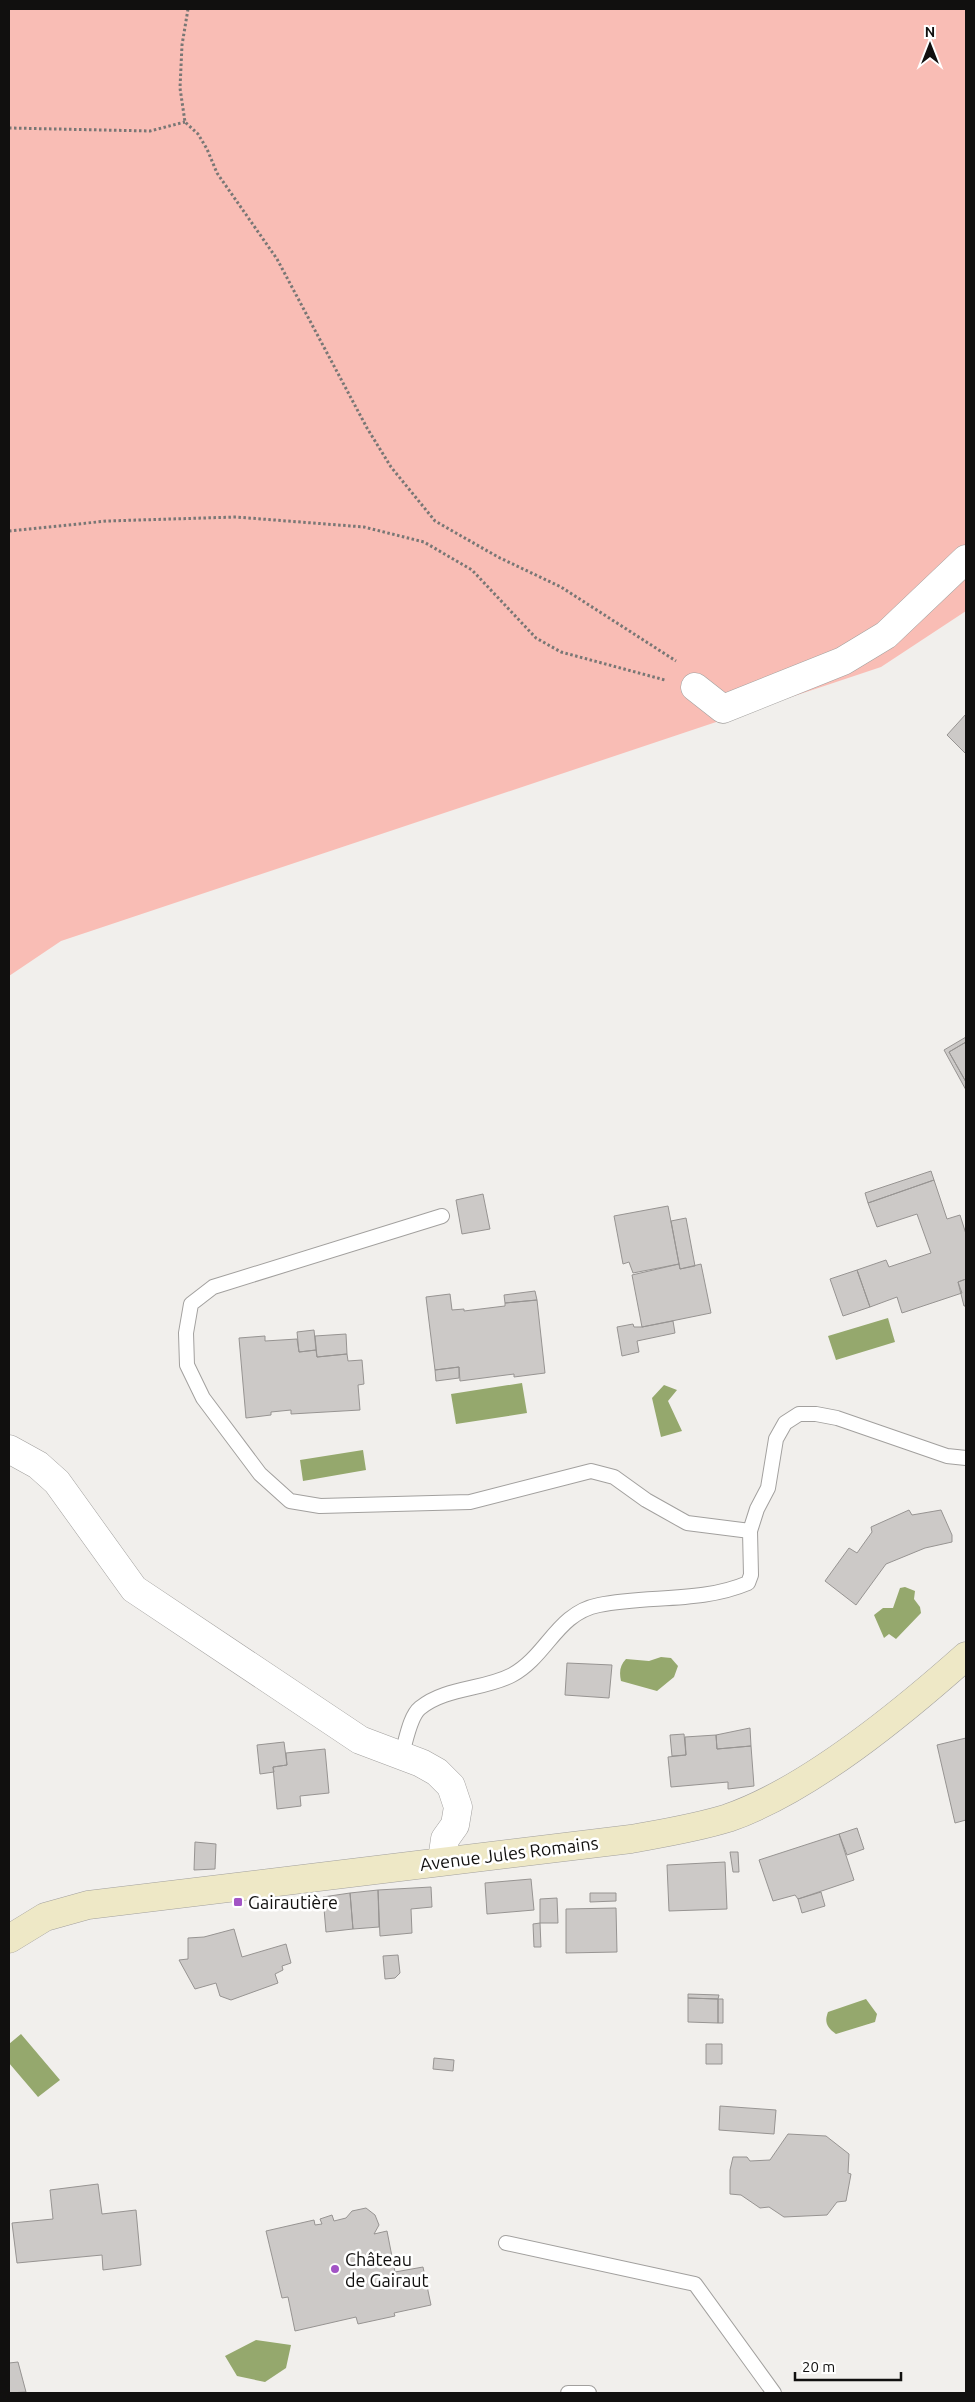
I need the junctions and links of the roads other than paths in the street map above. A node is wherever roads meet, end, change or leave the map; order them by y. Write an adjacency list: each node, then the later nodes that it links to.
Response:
1 (966, 559): 2 (street)
2 (695, 687)
3 (442, 1216): 6 (lane)
4 (9, 1449): 8 (street)
5 (966, 1458): 6 (lane)
6 (750, 1531): 8 (lane)
7 (966, 1656): 9 (street, Avenue Jules Romains)
8 (401, 1756): 9 (street)
9 (442, 1860): 10 (street, Avenue Jules Romains)
10 (9, 1939)
11 (506, 2243): 14 (lane)
12 (568, 2393): 13 (lane)
13 (590, 2393)
14 (774, 2393)

